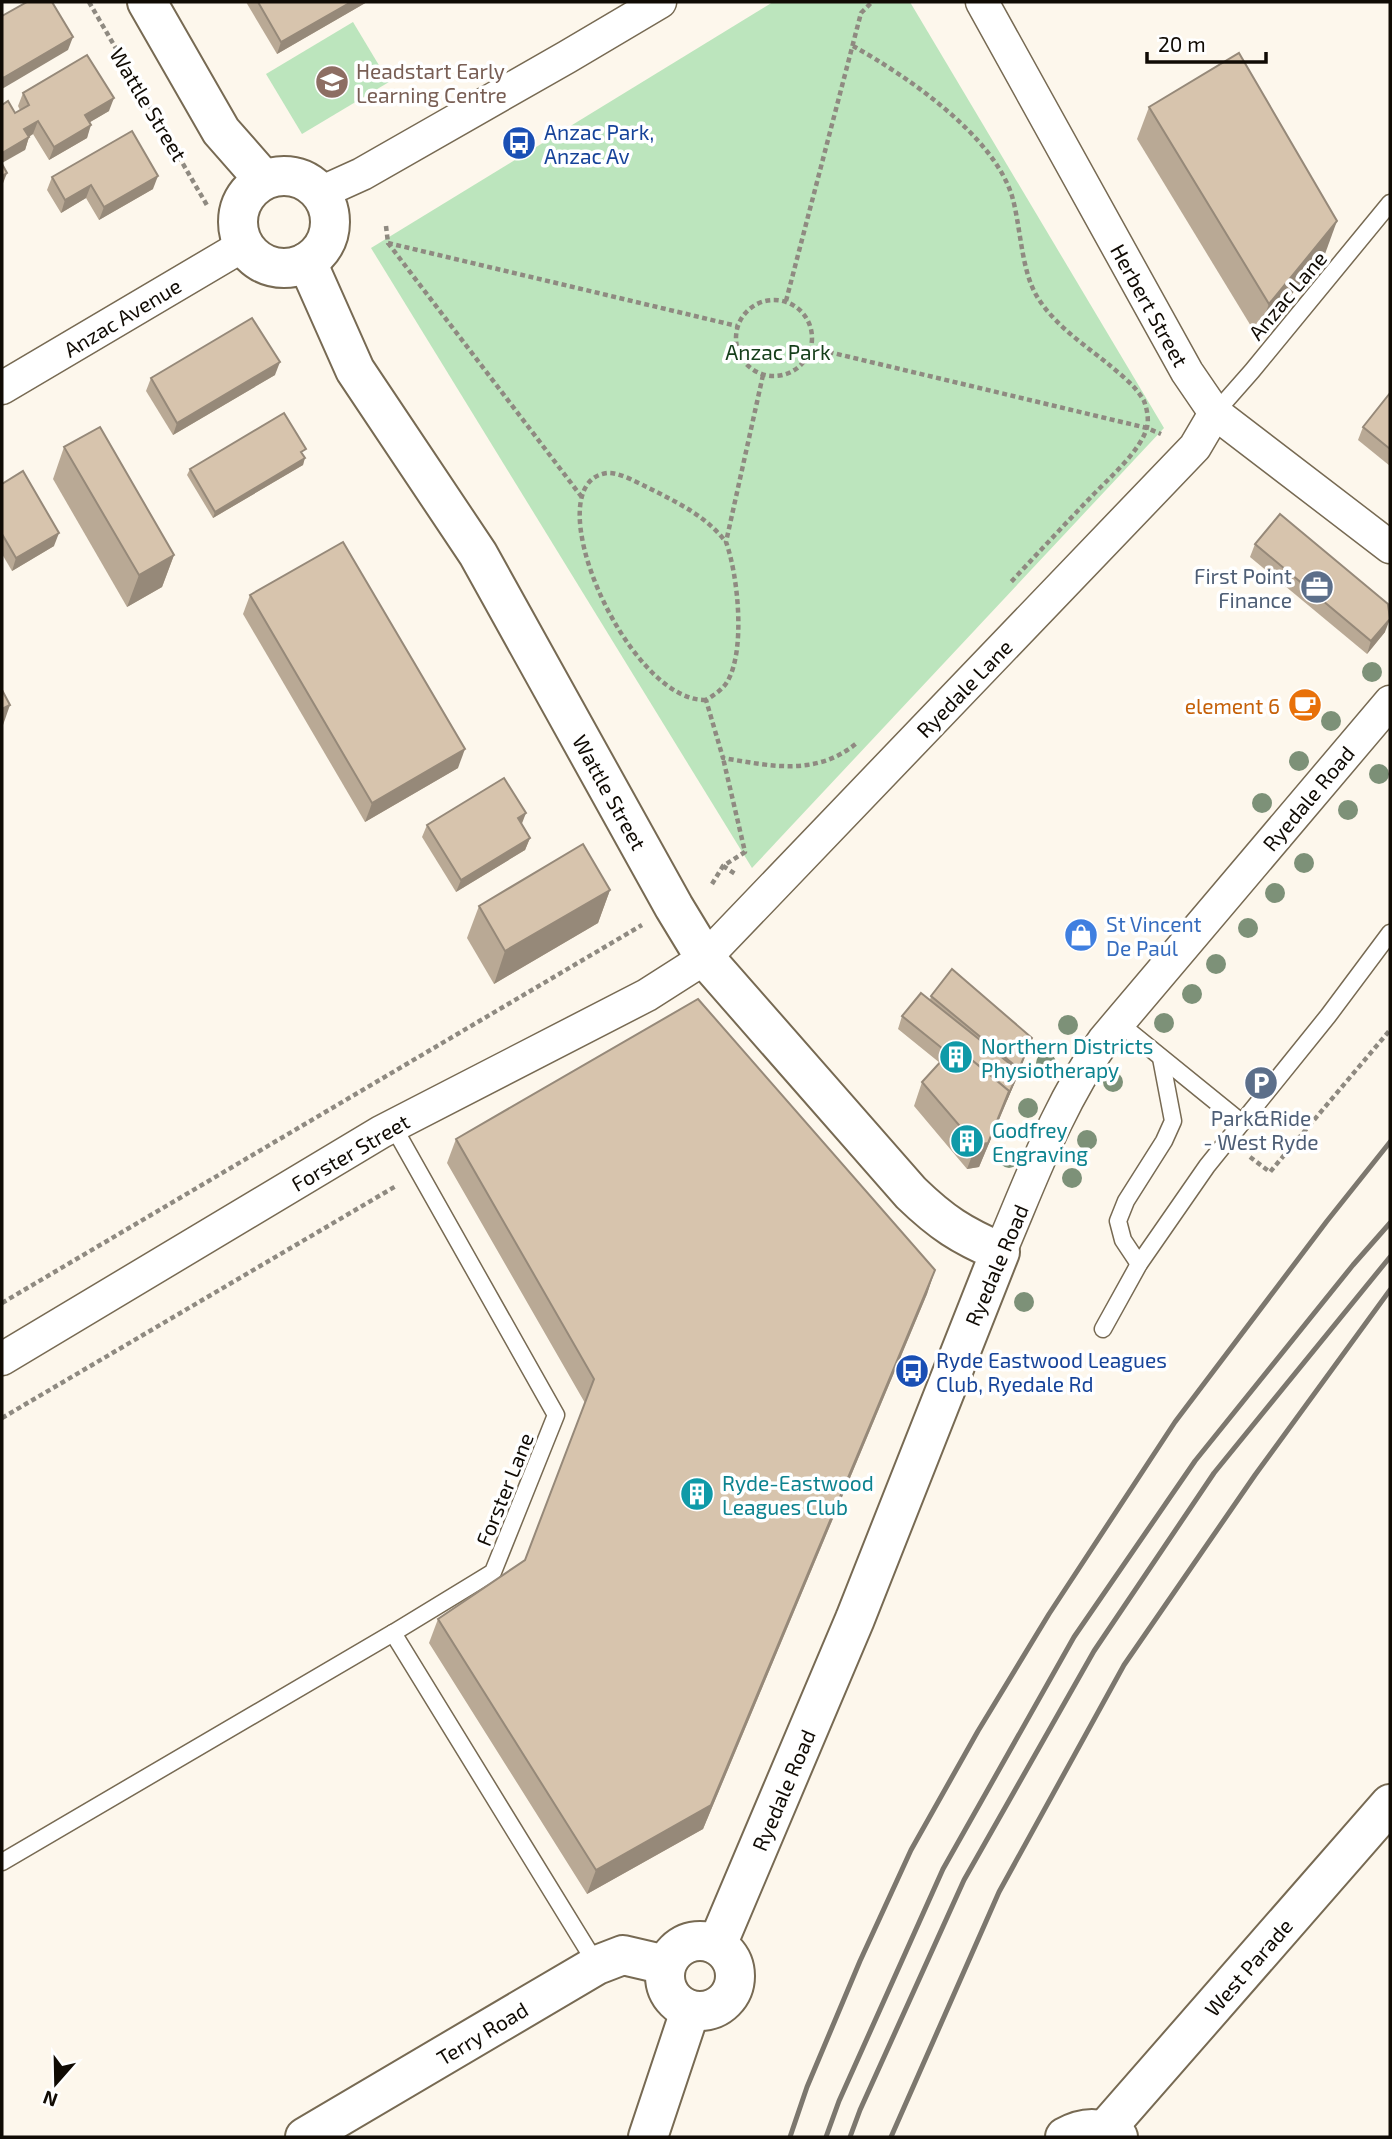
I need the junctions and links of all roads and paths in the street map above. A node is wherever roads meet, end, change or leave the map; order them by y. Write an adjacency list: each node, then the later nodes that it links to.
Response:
1 (89, 2): 10 (path, Wattle Street)
2 (147, 2): 7 (street)
3 (660, 2): 8 (street)
4 (872, 2): 6 (path)
5 (982, 2): 20 (street, Herbert Street)
6 (853, 46): 15 (path); 21 (path)
7 (264, 180): 8 (street); 13 (street)
8 (320, 192): 14 (street)
9 (1390, 203): 20 (lane, Anzac Lane)
10 (208, 207)
11 (386, 226): 12 (path)
12 (388, 243): 16 (path); 23 (path)
13 (244, 246): 14 (street); 19 (street, Anzac Avenue)
14 (306, 262): 34 (street, Wattle Street)
15 (786, 301): 16 (path); 17 (path)
16 (737, 326): 18 (path)
17 (812, 348): 18 (path); 21 (path)
18 (763, 375): 24 (path)
19 (2, 388)
20 (1214, 412): 22 (street, Ryedale Lane); 25 (street, Herbert Street)
21 (1147, 428): 22 (path); 26 (path)
22 (1195, 447): 34 (street, Ryedale Lane)
23 (581, 496): 24 (path); 27 (path)
24 (726, 542): 27 (path)
25 (1390, 547)
26 (1009, 584)
27 (706, 700): 30 (path)
28 (1390, 702): 35 (street, Ryedale Road)
29 (860, 741): 30 (path)
30 (723, 758): 31 (path)
31 (712, 884)
32 (636, 929): 44 (path)
33 (1390, 933): 38 (lane)
34 (705, 958): 39 (street, Forster Street); 42 (street, Wattle Street)
35 (1119, 1023): 37 (lane); 42 (street, Ryedale Road)
36 (1390, 1030): 40 (path)
37 (1161, 1058): 38 (lane); 43 (lane)
38 (1241, 1122): 40 (lane)
39 (393, 1126): 41 (lane, Forster Lane); 46 (street, Forster Street)
40 (1228, 1139): 43 (lane)
41 (419, 1173): 47 (path); 48 (lane, Forster Lane)
42 (1000, 1252): 51 (street, Ryedale Road)
43 (1139, 1264): 45 (lane)
44 (2, 1303)
45 (1103, 1329)
46 (2, 1359)
47 (2, 1418)
48 (393, 1633): 50 (lane); 52 (lane)
49 (1390, 1804): 55 (street, West Parade)
50 (2, 1863)
51 (717, 1945): 53 (street); 54 (street)
52 (597, 1965): 53 (street, Terry Road); 56 (street, Terry Road)
53 (666, 1965): 54 (street)
54 (690, 2011): 57 (street)
55 (1112, 2134): 58 (street)
56 (305, 2137)
57 (648, 2137)
58 (1065, 2137)

